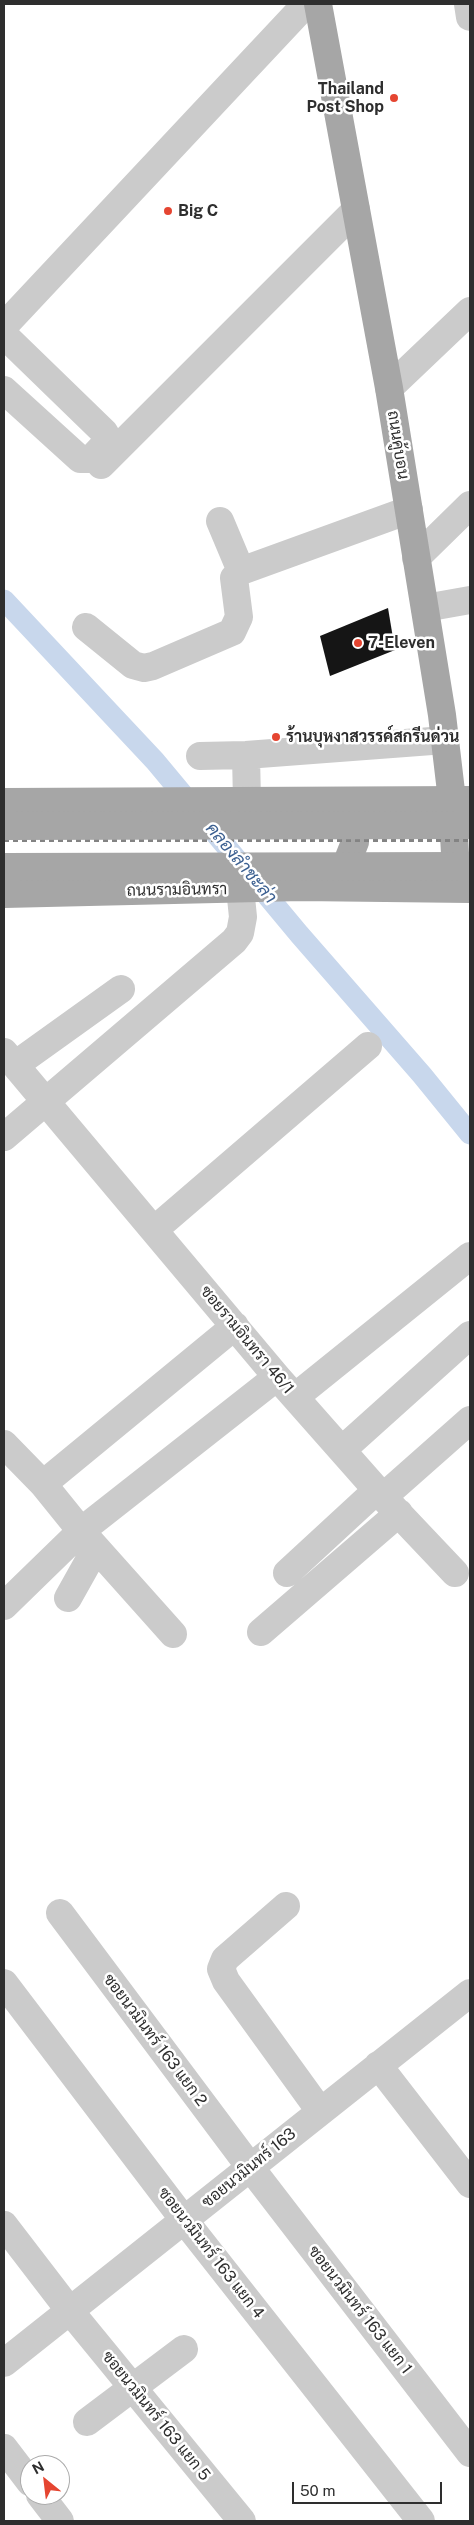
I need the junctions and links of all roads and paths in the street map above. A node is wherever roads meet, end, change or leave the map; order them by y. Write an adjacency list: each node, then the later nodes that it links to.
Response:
1 (306, 4): 7 (street)
2 (318, 4): 5 (main road, ถนนคู้บอน)
3 (468, 4): 4 (street)
4 (470, 17)
5 (356, 210): 10 (main road, ถนนคู้บอน); 12 (street)
6 (470, 311): 10 (street)
7 (4, 326)
8 (4, 335): 9 (street)
9 (51, 378): 11 (street); 11 (street)
10 (389, 388): 14 (main road, ถนนคู้บอน)
11 (13, 399)
12 (101, 465)
13 (470, 506): 16 (street)
14 (408, 510): 16 (main road, ถนนคู้บอน); 17 (street)
15 (220, 522): 17 (street)
16 (416, 558): 19 (main road, ถนนคู้บอน)
17 (242, 571): 20 (street)
18 (470, 600): 19 (street)
19 (425, 608): 21 (main road, ถนนคู้บอน)
20 (86, 627)
21 (445, 740): 22 (street); 24 (main road, ถนนคู้บอน)
22 (246, 755): 23 (street); 26 (street)
23 (200, 756)
24 (461, 800): 27 (main road); 29 (main road, ถนนคู้บอน)
25 (4, 802): 26 (main road)
26 (236, 802): 27 (main road)
27 (333, 802): 33 (main road)
28 (4, 826): 29 (main road, bridge)
29 (465, 836): 34 (main road, ถนนคู้บอน)
30 (470, 866): 31 (main road, ถนนรามอินทรา, bridge)
31 (4, 867)
32 (245, 888): 33 (main road, ถนนรามอินทรา); 35 (main road, ถนนรามอินทรา); 39 (street)
33 (330, 888): 34 (main road, ถนนรามอินทรา)
34 (464, 889)
35 (4, 894)
36 (121, 989): 38 (street)
37 (368, 1046): 41 (street)
38 (9, 1058): 39 (street, ซอยรามอินทรา 46/1)
39 (45, 1101): 40 (street); 41 (street, ซอยรามอินทรา 46/1)
40 (4, 1137)
41 (154, 1230): 43 (street, ซอยรามอินทรา 46/1)
42 (470, 1256): 46 (street)
43 (235, 1326): 45 (street, ซอยรามอินทรา 46/1); 50 (street)
44 (470, 1335): 49 (street)
45 (277, 1377): 46 (street, ซอยรามอินทรา 46/1); 52 (street)
46 (295, 1397): 49 (street, ซอยรามอินทรา 46/1)
47 (470, 1420): 51 (street)
48 (4, 1444): 50 (street)
49 (342, 1450): 51 (street, ซอยรามอินทรา 46/1)
50 (43, 1484): 52 (street)
51 (386, 1500): 53 (street); 54 (street, ซอยรามอินทรา 46/1); 57 (street)
52 (89, 1540): 55 (street); 56 (street); 58 (street)
53 (287, 1573)
54 (455, 1573)
55 (68, 1598)
56 (4, 1606)
57 (261, 1632)
58 (173, 1634)
59 (286, 1906): 64 (street)
60 (60, 1913): 65 (street, ซอยนวมินทร์ 163 แยก 2)
61 (4, 1983): 67 (street, ซอยนวมินทร์ 163 แยก 4)
62 (470, 1993): 63 (street, ซอยนวมินทร์ 163)
63 (378, 2065): 64 (street, ซอยนวมินทร์ 163); 66 (street)
64 (320, 2111): 65 (street, ซอยนวมินทร์ 163)
65 (250, 2167): 67 (street, ซอยนวมินทร์ 163); 75 (street, ซอยนวมินทร์ 163 แยก 1)
66 (470, 2184)
67 (184, 2220): 69 (street, ซอยนวมินทร์ 163); 80 (street, ซอยนวมินทร์ 163 แยก 4)
68 (4, 2225): 69 (street, ซอยนวมินทร์ 163 แยก 5)
69 (70, 2311): 71 (street, ซอยนวมินทร์ 163); 72 (street, ซอยนวมินทร์ 163 แยก 5)
70 (184, 2348): 72 (street)
71 (4, 2363)
72 (133, 2389): 73 (street); 79 (street, ซอยนวมินทร์ 163 แยก 5)
73 (86, 2422)
74 (4, 2448): 76 (street)
75 (470, 2452)
76 (20, 2469)
77 (48, 2505): 78 (street)
78 (60, 2521)
79 (242, 2521)
80 (421, 2521)

